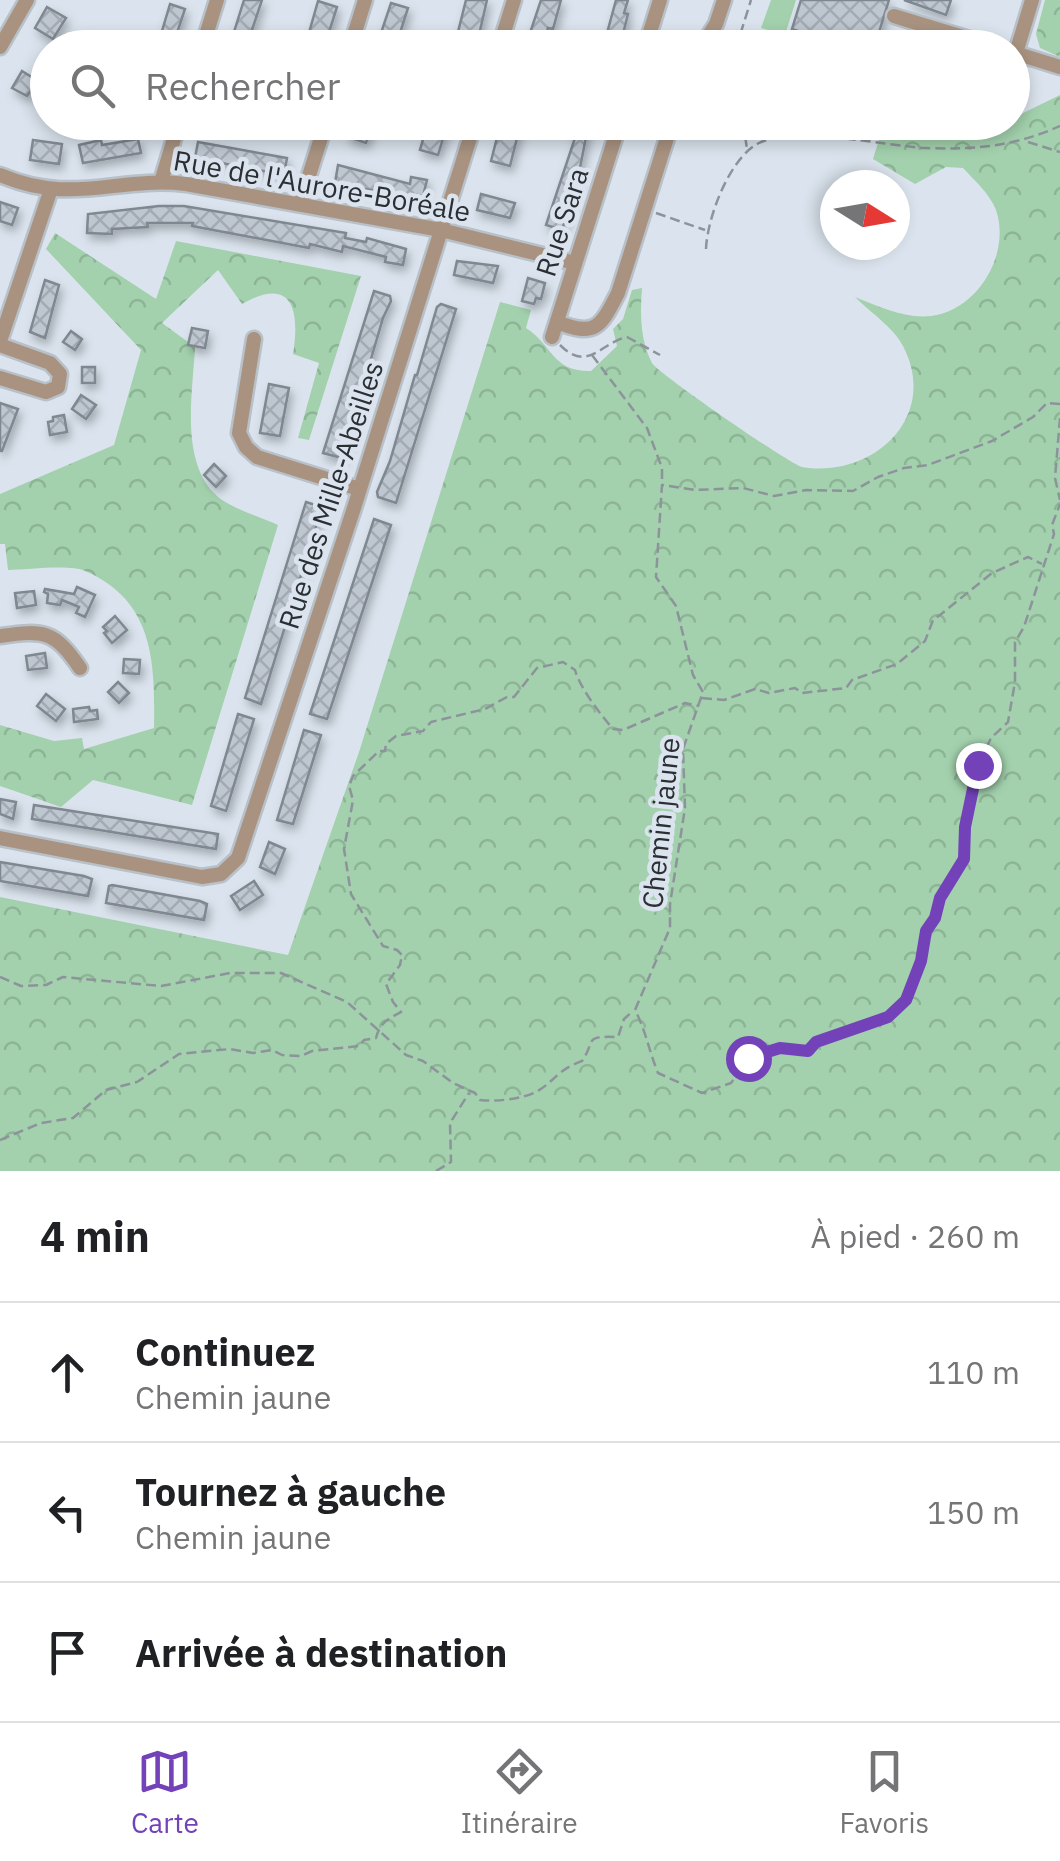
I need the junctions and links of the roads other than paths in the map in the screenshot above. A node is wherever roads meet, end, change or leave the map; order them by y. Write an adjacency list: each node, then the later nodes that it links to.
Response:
1 (28, 0): 16 (street)
2 (217, 0): 9 (street)
3 (365, 0): 10 (street)
4 (514, 0): 11 (street)
5 (660, 0): 12 (street)
6 (724, 0): 13 (street)
7 (1032, 0): 15 (street)
8 (894, 16): 14 (street)
9 (208, 30)
10 (356, 30)
11 (505, 30)
12 (651, 30)
13 (712, 30)
14 (940, 30)
15 (1022, 30)
16 (2, 41)
17 (1030, 57): 18 (street)
18 (1060, 67)
19 (173, 140): 25 (street)
20 (320, 140): 27 (street)
21 (469, 140): 28 (street, Rue des Mille-Abeilles)
22 (614, 140): 29 (street, Rue Sara)
23 (667, 140): 29 (street, Rue Sara)
24 (0, 175): 26 (street, Rue de l'Aurore-Boréale)
25 (160, 182): 26 (street, Rue de l'Aurore-Boréale); 27 (street, Rue de l'Aurore-Boréale)
26 (51, 189): 31 (street)
27 (300, 204): 28 (street, Rue de l'Aurore-Boréale)
28 (441, 230): 29 (street, Rue de l'Aurore-Boréale); 33 (street, Rue des Mille-Abeilles)
29 (575, 263)
30 (254, 339): 33 (street)
31 (0, 343): 32 (street)
32 (0, 378)
33 (359, 490): 36 (street, Rue des Mille-Abeilles)
34 (0, 636): 35 (street)
35 (80, 668)
36 (0, 838)

